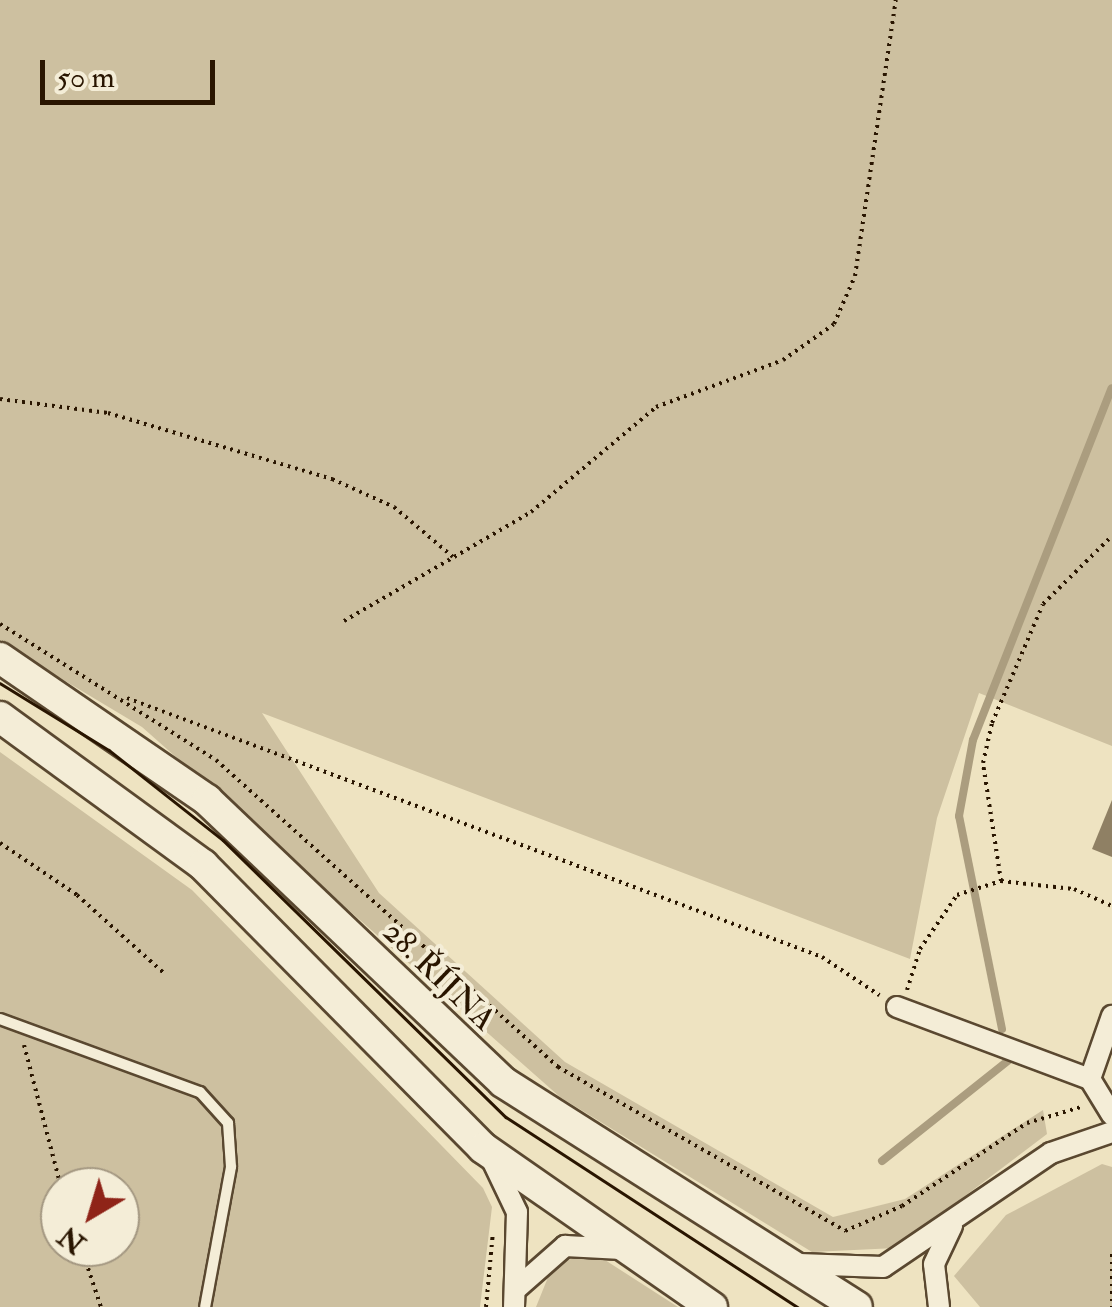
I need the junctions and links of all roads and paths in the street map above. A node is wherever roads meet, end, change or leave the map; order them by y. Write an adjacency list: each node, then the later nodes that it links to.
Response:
1 (896, 0): 4 (path)
2 (0, 399): 4 (path)
3 (1112, 536): 11 (path)
4 (453, 557): 5 (path)
5 (344, 621)
6 (0, 624): 8 (path)
7 (0, 658): 28 (main road, 28. ŘÍJNA)
8 (118, 694): 14 (path); 19 (path)
9 (0, 717): 22 (main road)
10 (0, 843): 13 (path)
11 (1001, 881): 12 (path); 14 (path)
12 (1112, 906)
13 (164, 972)
14 (900, 1008): 18 (street)
15 (1112, 1016): 18 (street)
16 (0, 1019): 17 (lane)
17 (20, 1026): 23 (path); 32 (lane)
18 (1090, 1079): 20 (street)
19 (1091, 1105)
20 (1112, 1116)
21 (1112, 1132): 25 (street)
22 (483, 1148): 26 (main road); 30 (street)
23 (55, 1167)
24 (495, 1216): 33 (path)
25 (953, 1224): 28 (street); 36 (street)
26 (622, 1249): 30 (street); 34 (main road)
27 (1112, 1254): 37 (path)
28 (787, 1261): 35 (main road, 28. ŘÍJNA)
29 (88, 1267): 31 (path)
30 (514, 1299)
31 (102, 1307)
32 (205, 1307)
33 (486, 1307)
34 (712, 1307)
35 (857, 1307)
36 (939, 1307)
37 (1112, 1307)

